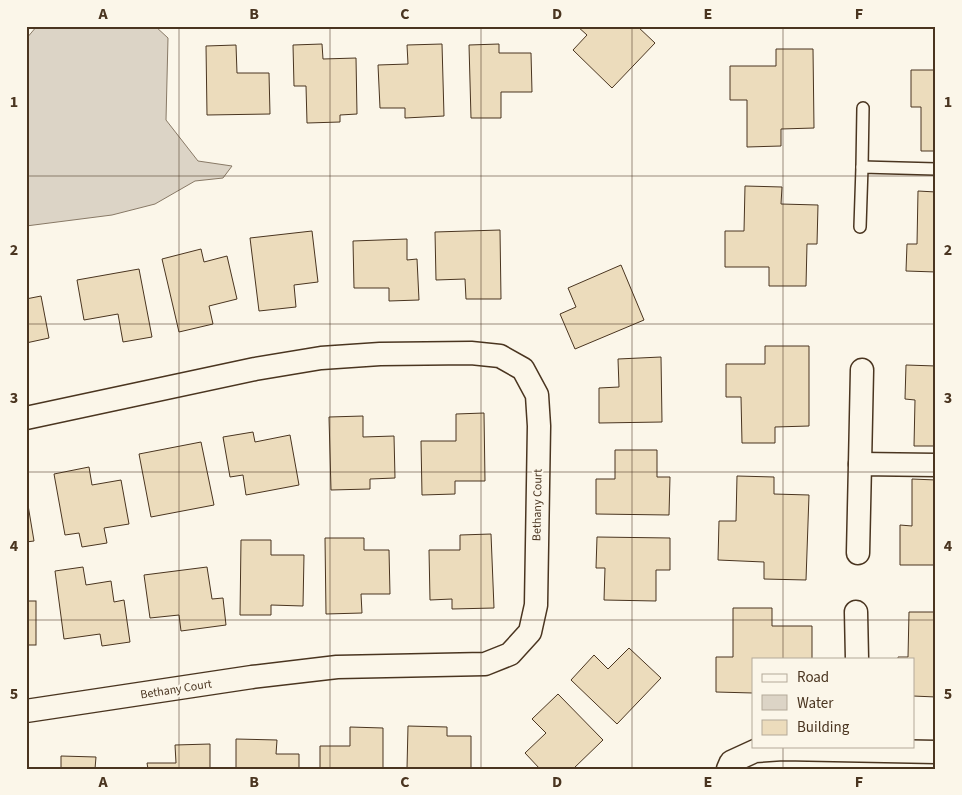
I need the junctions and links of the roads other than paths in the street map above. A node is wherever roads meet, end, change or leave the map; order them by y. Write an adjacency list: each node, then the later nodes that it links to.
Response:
1 (863, 108): 2 (lane)
2 (862, 167): 3 (lane); 4 (lane)
3 (936, 169)
4 (860, 227)
5 (862, 370): 7 (street)
6 (26, 418): 12 (street, Bethany Court)
7 (860, 464): 8 (street); 9 (street)
8 (936, 465)
9 (858, 553)
10 (856, 612): 11 (street)
11 (857, 658)
12 (26, 711)
13 (858, 748): 14 (street); 15 (street)
14 (936, 752)
15 (728, 769)

